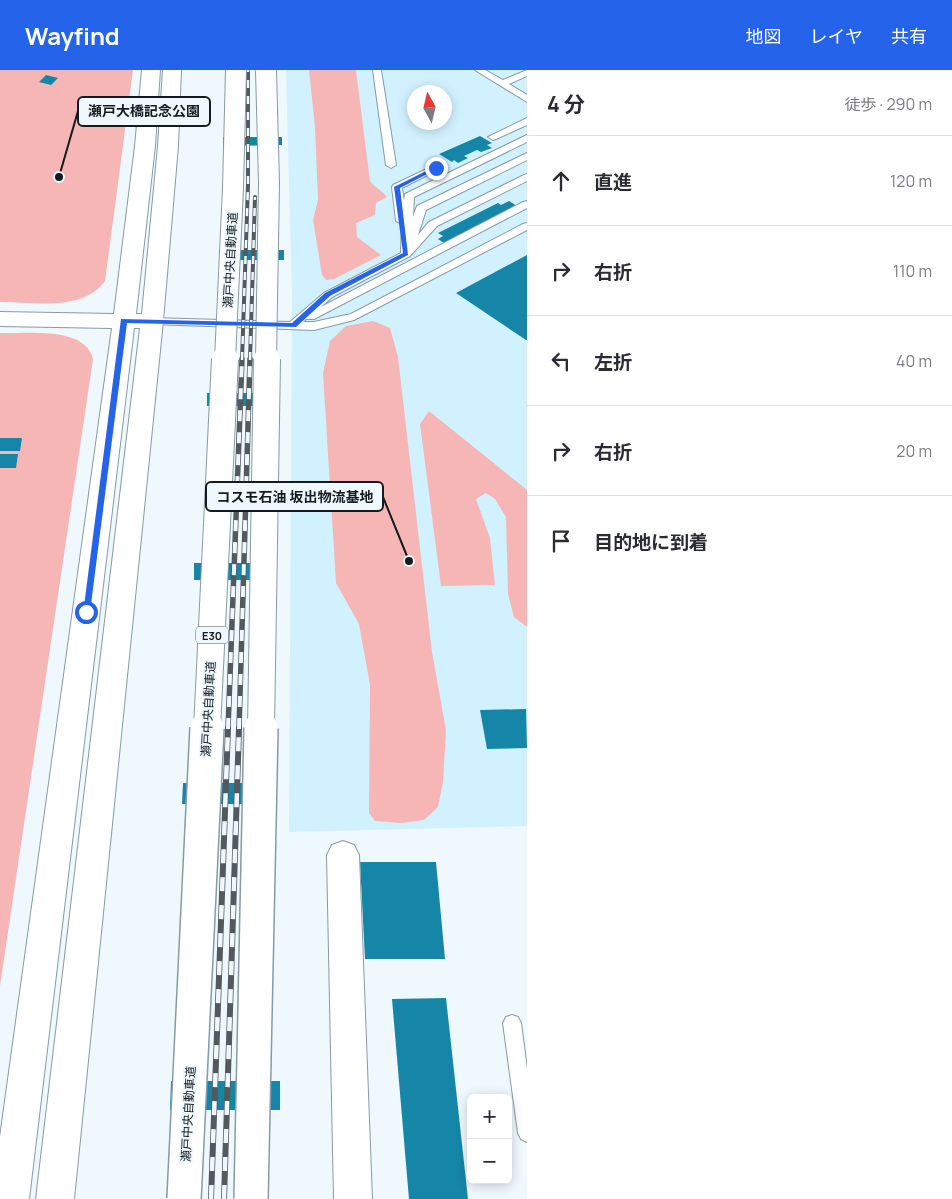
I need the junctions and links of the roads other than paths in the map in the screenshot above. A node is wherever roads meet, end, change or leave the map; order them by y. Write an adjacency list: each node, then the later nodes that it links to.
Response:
1 (151, 70): 21 (main road)
2 (172, 70): 22 (main road)
3 (236, 70): 29 (main road, 瀬戸中央自動車道 / E30, bridge)
4 (266, 70): 30 (main road, bridge)
5 (377, 70): 14 (lane)
6 (479, 70): 8 (lane)
7 (527, 73): 8 (lane)
8 (502, 84): 9 (lane)
9 (527, 99)
10 (527, 121): 11 (lane)
11 (493, 137)
12 (527, 138): 19 (lane)
13 (527, 156): 19 (lane)
14 (392, 164)
15 (436, 168): 19 (lane)
16 (527, 177): 19 (lane)
17 (527, 204): 23 (lane)
18 (527, 226): 23 (lane)
19 (406, 254): 23 (lane)
20 (0, 319): 21 (main road)
21 (124, 321): 22 (main road); 27 (main road)
22 (152, 321): 23 (lane); 28 (main road)
23 (293, 325)
24 (343, 855): 31 (main road)
25 (512, 1023): 26 (lane)
26 (527, 1133)
27 (10, 1199)
28 (55, 1199)
29 (184, 1199)
30 (251, 1199)
31 (353, 1199)

